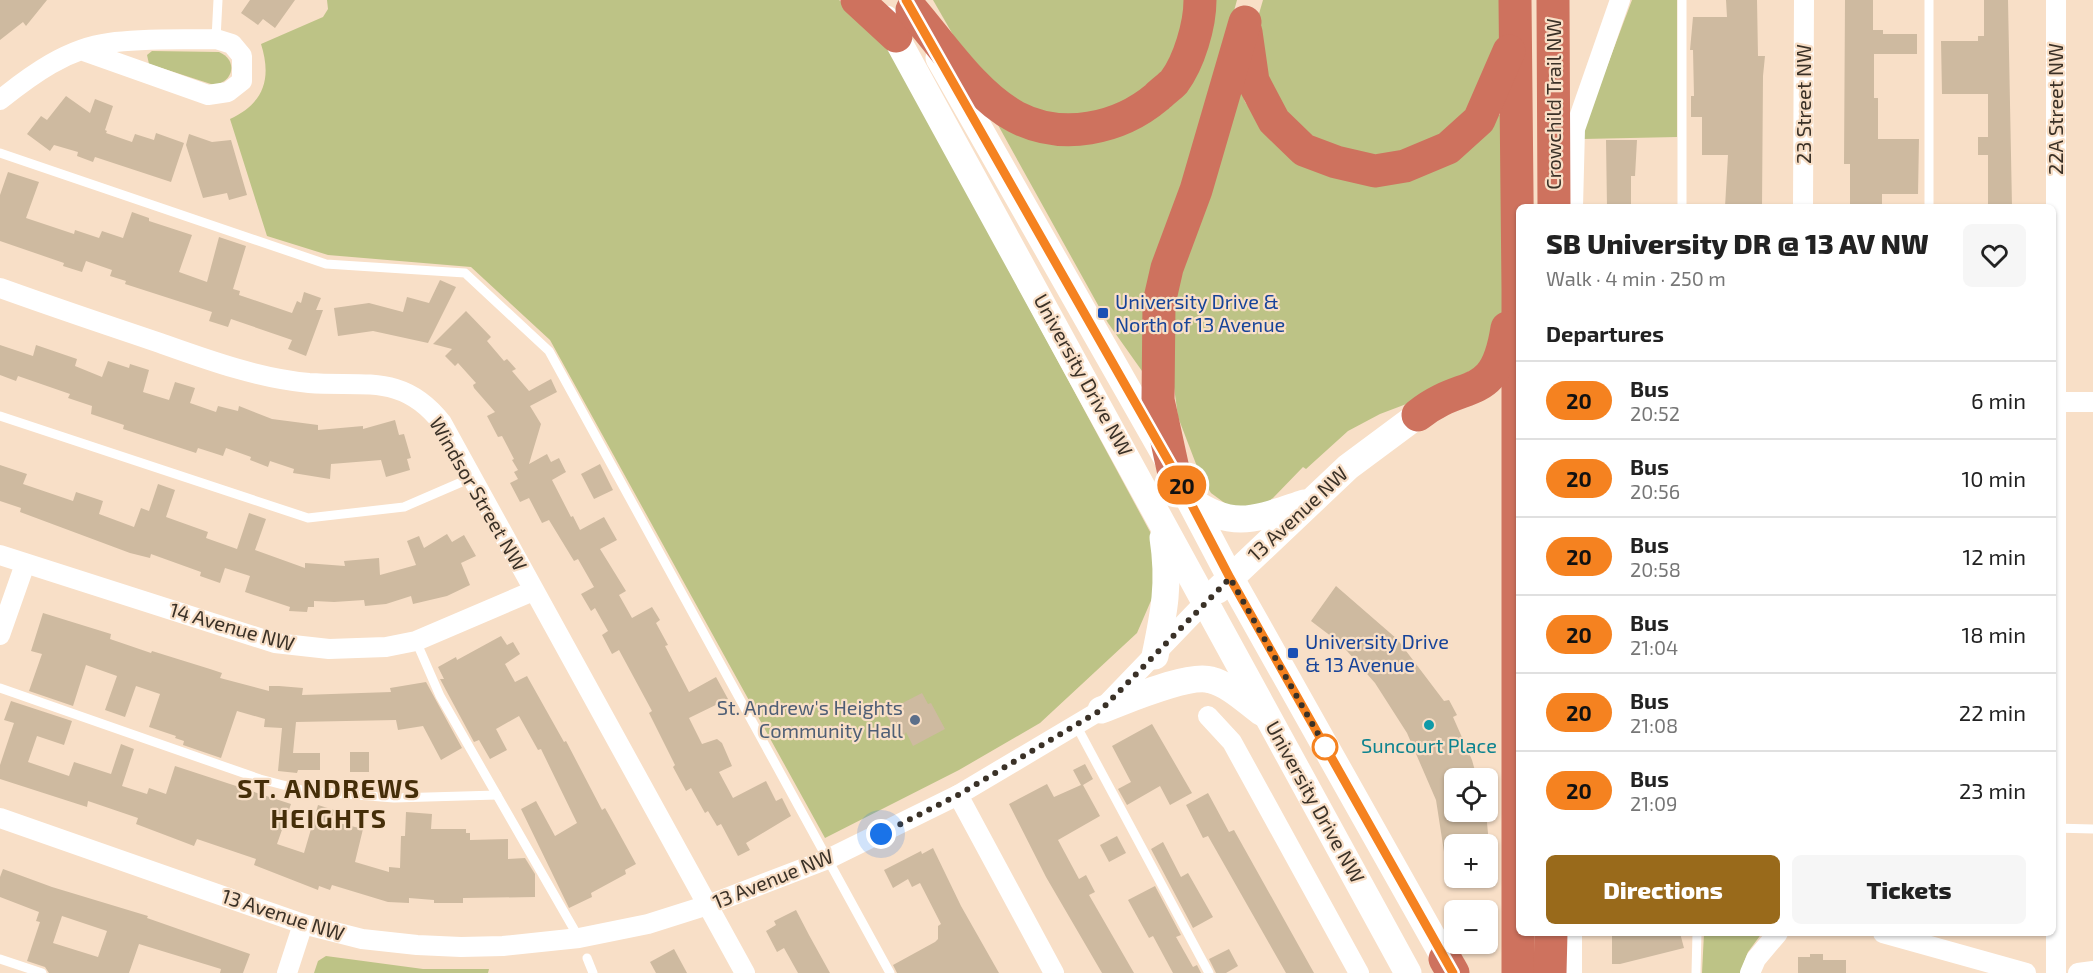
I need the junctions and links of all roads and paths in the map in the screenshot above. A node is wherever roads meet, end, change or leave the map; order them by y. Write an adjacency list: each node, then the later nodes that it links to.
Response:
1 (218, 0): 15 (lane)
2 (857, 0): 13 (highway)
3 (876, 0): 13 (street, University Drive NW)
4 (1200, 0): 13 (highway)
5 (1515, 0): 14 (highway, Crowchild Trail NW)
6 (1553, 0): 20 (highway, Crowchild Trail NW)
7 (1620, 0): 21 (street)
8 (1682, 0): 22 (lane)
9 (1804, 0): 23 (street, 23 Street NW)
10 (1929, 0): 24 (lane)
11 (2056, 0): 25 (street, 22A Street NW)
12 (1249, 11): 14 (highway); 32 (highway)
13 (905, 15): 32 (street, University Drive NW); 36 (street, University Drive NW)
14 (1514, 38): 19 (highway, Crowchild Trail NW)
15 (216, 39): 16 (street); 16 (street)
16 (81, 50): 17 (street)
17 (0, 99)
18 (0, 153): 55 (lane)
19 (1517, 204)
20 (1554, 204)
21 (1573, 204)
22 (1682, 204)
23 (1803, 204)
24 (1929, 204)
25 (2055, 204)
26 (0, 288): 33 (street, Windsor Street NW)
27 (1516, 296): 30 (highway)
28 (2056, 402): 29 (street)
29 (2093, 402)
30 (1418, 415): 35 (street, 13 Avenue NW)
31 (0, 416): 33 (lane)
32 (1173, 469): 34 (street, University Drive NW)
33 (471, 478): 40 (street, Windsor Street NW)
34 (1189, 499): 35 (street); 39 (street, University Drive NW)
35 (1314, 499): 39 (street, 13 Avenue NW)
36 (1158, 513): 41 (street, University Drive NW); 44 (street)
37 (0, 555): 38 (street, 14 Avenue NW)
38 (25, 564): 42 (street); 43 (street, 14 Avenue NW)
39 (1230, 578): 41 (street, 13 Avenue NW); 68 (street, University Drive NW)
40 (533, 591): 43 (street, 14 Avenue NW); 56 (street, Windsor Street NW)
41 (1204, 603): 44 (street, 13 Avenue NW); 48 (street, University Drive NW)
42 (0, 635)
43 (416, 641): 50 (lane)
44 (1155, 656): 46 (street, 13 Avenue NW)
45 (0, 687): 50 (lane)
46 (1101, 710): 48 (street); 49 (street, 13 Avenue NW)
47 (1208, 716): 77 (street)
48 (1270, 720): 78 (street, University Drive NW)
49 (1076, 725): 51 (street, 13 Avenue NW); 76 (lane)
50 (497, 795): 65 (lane)
51 (958, 795): 55 (street, 13 Avenue NW); 75 (street)
52 (0, 818): 57 (street, 13 Avenue NW)
53 (2056, 828): 54 (lane)
54 (2093, 829)
55 (828, 859): 56 (street, 13 Avenue NW); 74 (lane)
56 (708, 905): 65 (street, 13 Avenue NW); 73 (street, Windsor Street NW)
57 (303, 924): 65 (street, 13 Avenue NW); 71 (street)
58 (1518, 936): 79 (highway, Crowchild Trail NW)
59 (1551, 936): 80 (highway)
60 (1572, 936): 81 (street)
61 (1697, 936): 82 (lane)
62 (1775, 936): 83 (street)
63 (1894, 936): 84 (street)
64 (2056, 936): 85 (street, 22A Street NW)
65 (579, 938)
66 (586, 958): 72 (lane)
67 (0, 959): 70 (lane)
68 (1449, 966)
69 (2093, 971): 86 (street)
70 (42, 973)
71 (287, 973)
72 (593, 973)
73 (745, 973)
74 (890, 973)
75 (1054, 973)
76 (1209, 973)
77 (1359, 973)
78 (1408, 973)
79 (1518, 973)
80 (1550, 973)
81 (1572, 973)
82 (1696, 973)
83 (1750, 973)
84 (2026, 973)
85 (2056, 973)
86 (2078, 973)

